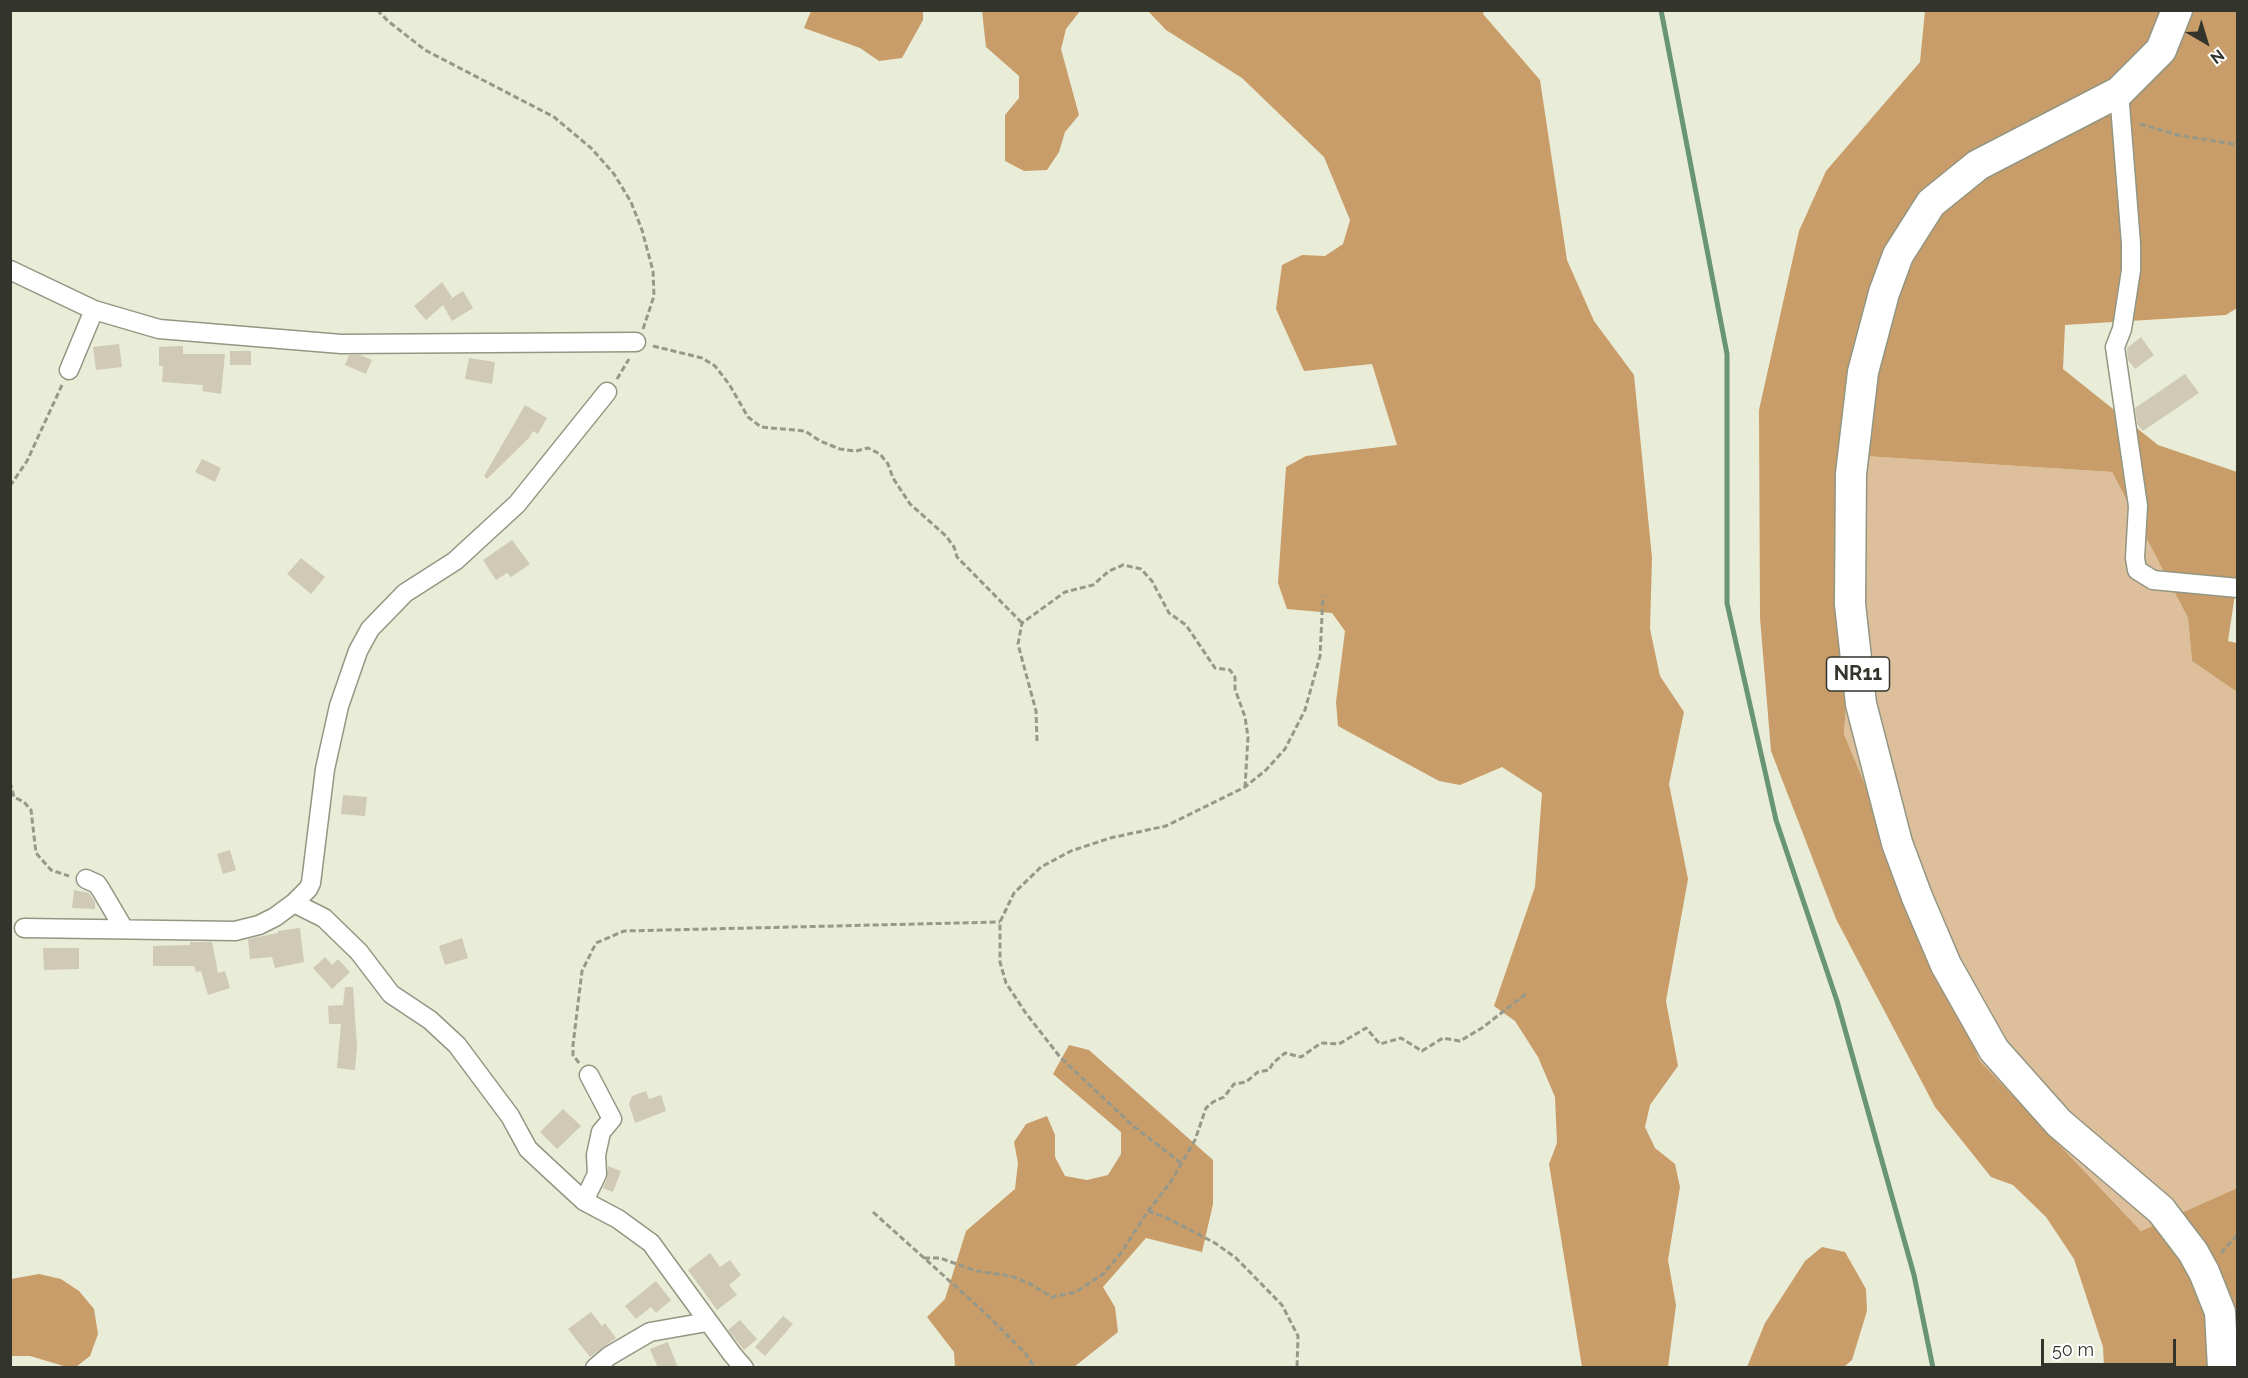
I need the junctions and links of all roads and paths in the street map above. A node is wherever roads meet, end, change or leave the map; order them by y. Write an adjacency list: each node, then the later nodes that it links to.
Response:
1 (377, 10): 7 (path)
2 (2177, 10): 3 (highway, NR11)
3 (2120, 106): 4 (path); 11 (street); 34 (highway, NR11)
4 (2238, 145)
5 (14, 267): 6 (street)
6 (93, 310): 7 (street); 8 (street)
7 (636, 342): 9 (path); 13 (path)
8 (69, 370): 10 (path)
9 (607, 392): 18 (street)
10 (10, 486)
11 (2238, 588)
12 (1323, 596): 16 (path)
13 (1022, 623): 14 (path); 16 (path)
14 (1037, 741)
15 (10, 782): 17 (path)
16 (1245, 787): 19 (path)
17 (86, 879): 21 (street)
18 (294, 903): 21 (street); 25 (street)
19 (1000, 921): 23 (path); 24 (path)
20 (24, 928): 21 (street)
21 (124, 929)
22 (1527, 993): 24 (path)
23 (589, 1075): 25 (street)
24 (1181, 1163): 26 (path)
25 (584, 1201): 29 (street)
26 (1148, 1211): 28 (path); 33 (path)
27 (873, 1212): 28 (path)
28 (924, 1258): 32 (path)
29 (707, 1322): 30 (street); 31 (street)
30 (594, 1368)
31 (744, 1368)
32 (1035, 1368)
33 (1298, 1368)
34 (2223, 1368)

